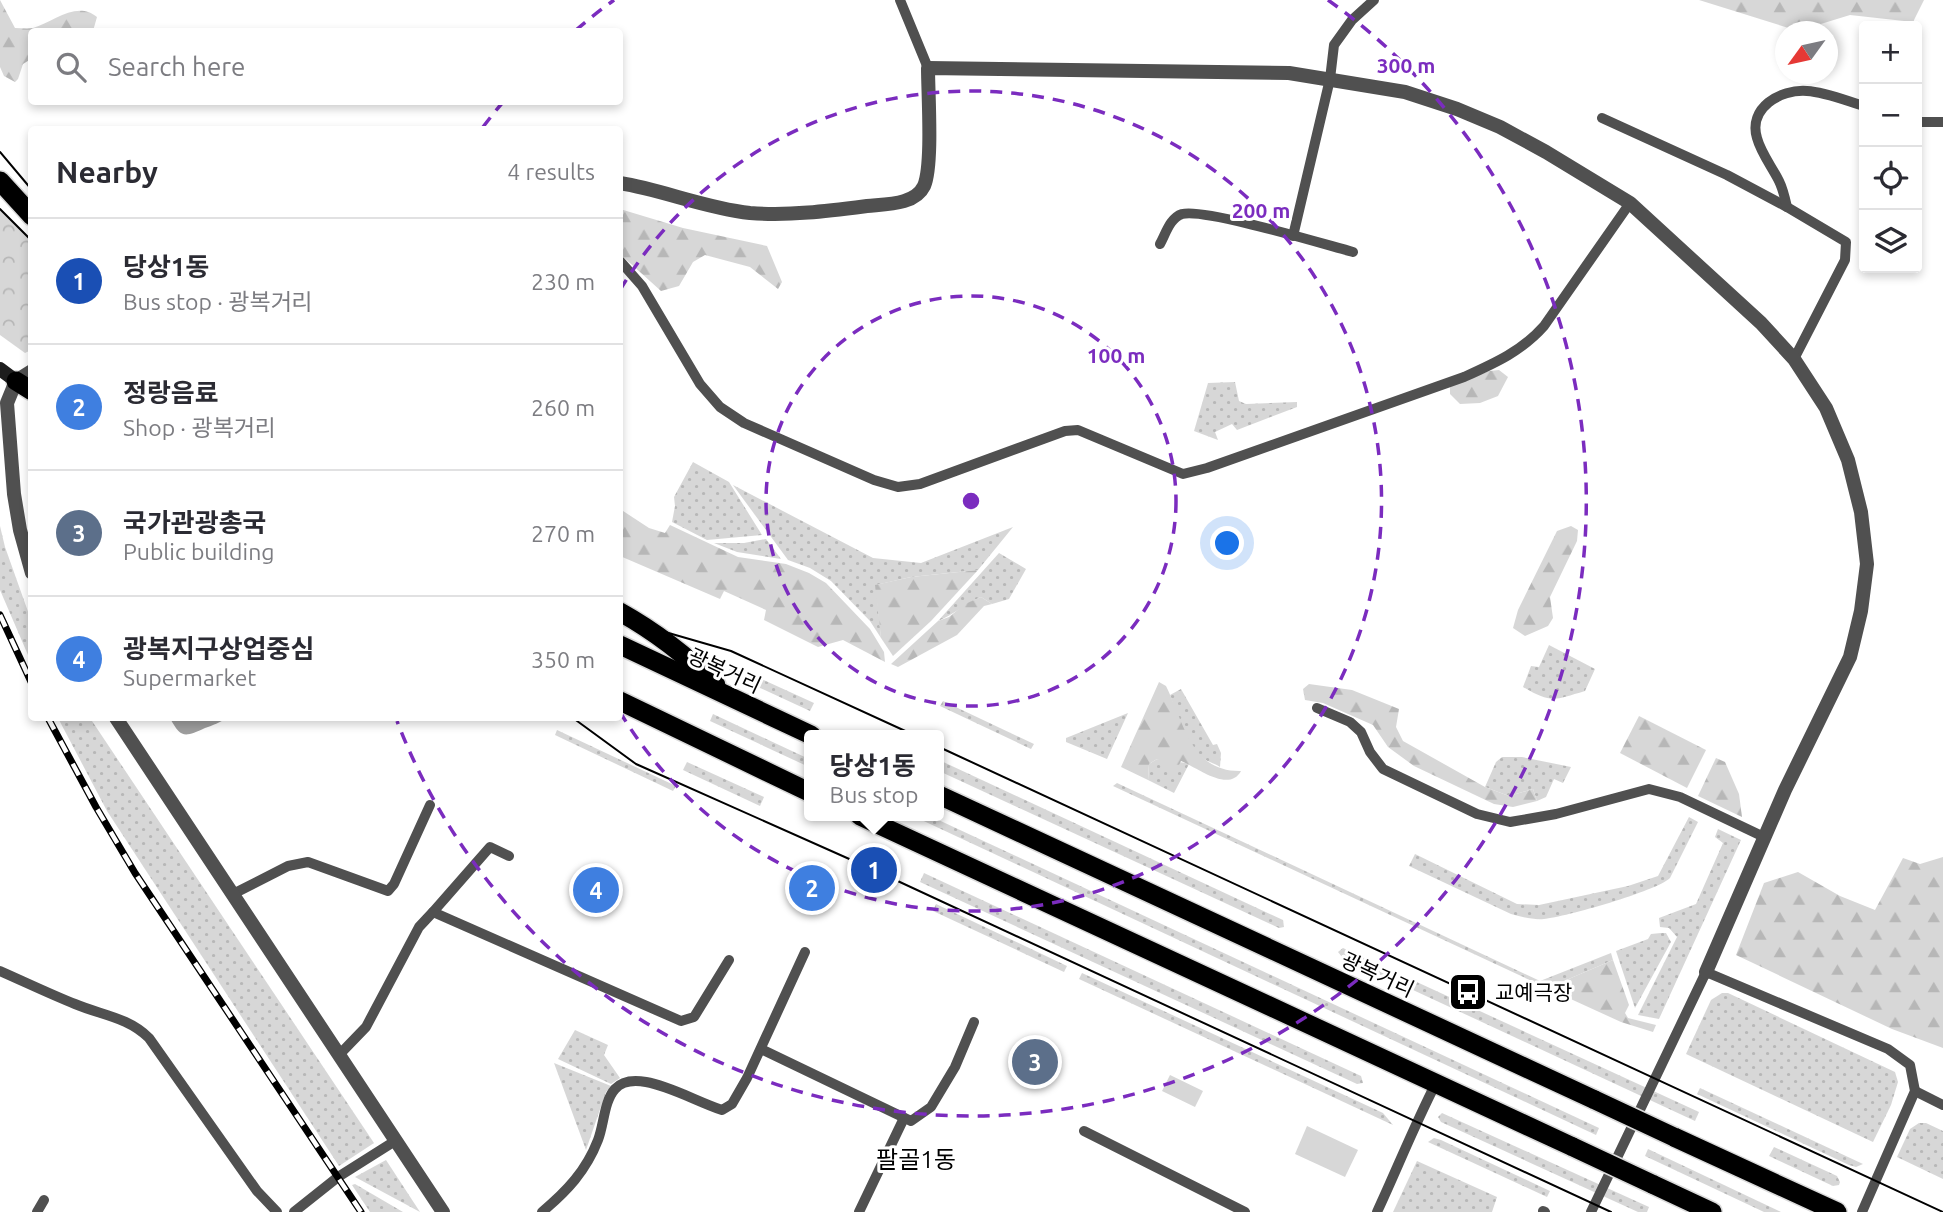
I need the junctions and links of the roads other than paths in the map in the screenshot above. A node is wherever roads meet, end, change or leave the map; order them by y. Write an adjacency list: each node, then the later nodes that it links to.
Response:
1 (901, 0): 3 (street)
2 (1374, 0): 4 (street)
3 (928, 68): 4 (street); 10 (street)
4 (1330, 79): 11 (street); 14 (street)
5 (1859, 105): 12 (street)
6 (1602, 118): 12 (street)
7 (1922, 122): 8 (street)
8 (1943, 122)
9 (0, 181): 13 (highway)
10 (623, 184)
11 (1630, 204): 17 (street); 18 (street)
12 (1787, 207): 18 (street)
13 (28, 212)
14 (1293, 236): 15 (street); 16 (street)
15 (1160, 244)
16 (1353, 252)
17 (623, 264)
18 (1794, 359): 33 (street)
19 (0, 369): 20 (main road)
20 (26, 381): 21 (street)
21 (28, 559)
22 (623, 614): 24 (highway)
23 (623, 646): 24 (highway, 광복거리)
24 (727, 696): 28 (highway, 광복거리)
25 (623, 702): 29 (highway)
26 (1317, 708): 33 (street)
27 (118, 721): 35 (street)
28 (804, 732)
29 (804, 790)
30 (944, 797): 61 (highway, 광복거리, bridge)
31 (430, 805): 35 (street)
32 (871, 821): 44 (highway)
33 (1764, 837): 40 (street)
34 (509, 856): 36 (street)
35 (233, 894): 43 (street)
36 (433, 912): 38 (street); 43 (street)
37 (805, 952): 42 (street)
38 (729, 960)
39 (0, 971): 52 (street)
40 (1706, 972): 45 (street); 59 (street)
41 (974, 1021): 47 (street)
42 (761, 1049): 47 (street); 55 (street)
43 (339, 1055): 49 (street)
44 (1436, 1083): 58 (street); 60 (highway, bridge)
45 (1915, 1091): 46 (street); 62 (street)
46 (1943, 1105)
47 (904, 1118): 56 (street)
48 (1084, 1130): 57 (street)
49 (395, 1141): 53 (street); 54 (street)
50 (44, 1200): 51 (street)
51 (37, 1212)
52 (277, 1212)
53 (294, 1212)
54 (443, 1212)
55 (542, 1212)
56 (859, 1212)
57 (1245, 1212)
58 (1377, 1212)
59 (1591, 1212)
60 (1712, 1212)
61 (1837, 1212)
62 (1862, 1212)

